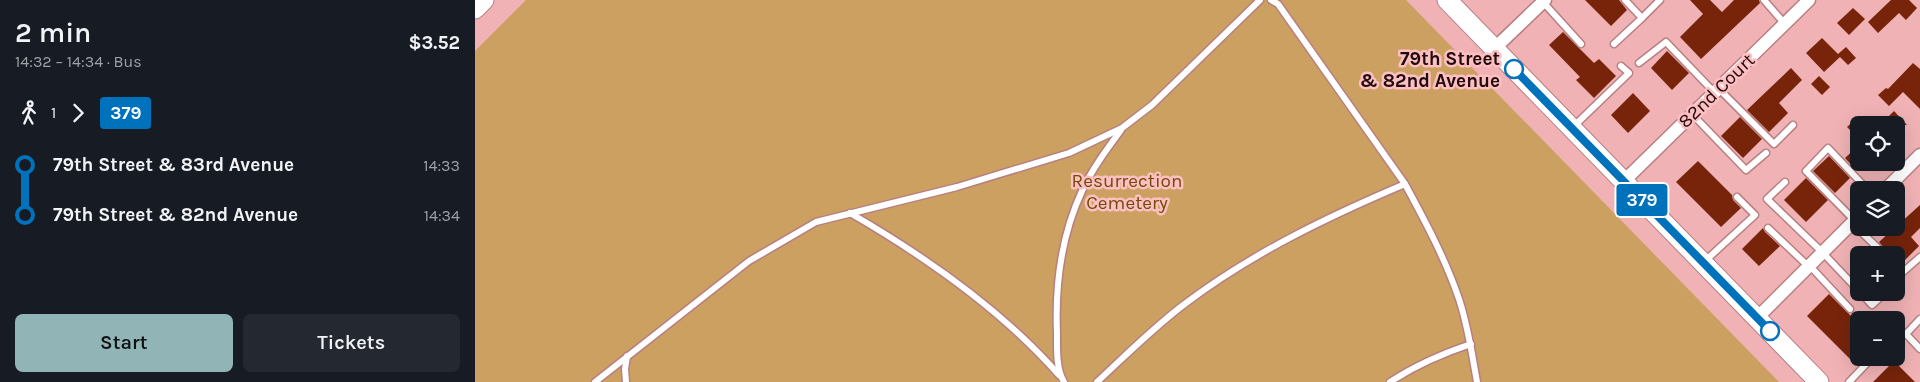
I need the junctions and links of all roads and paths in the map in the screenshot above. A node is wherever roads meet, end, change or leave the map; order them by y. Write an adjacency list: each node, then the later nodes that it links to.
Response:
1 (485, 0): 10 (main road)
2 (1260, 0): 21 (lane)
3 (1271, 0): 29 (lane)
4 (1447, 0): 15 (main road)
5 (1625, 0): 11 (lane)
6 (1660, 0): 11 (lane)
7 (1764, 0): 12 (lane)
8 (1809, 0): 12 (street, 82nd Court)
9 (1544, 1): 13 (lane); 15 (street)
10 (475, 10)
11 (1642, 18): 14 (lane)
12 (1784, 23): 18 (street, 82nd Court)
13 (1581, 44)
14 (1615, 44)
15 (1494, 49): 22 (main road)
16 (1639, 63): 18 (lane)
17 (1621, 66): 22 (lane)
18 (1716, 90): 19 (street, 82nd Court); 20 (lane)
19 (1692, 114): 23 (lane); 25 (street, 82nd Court)
20 (1793, 125)
21 (1122, 128): 31 (lane); 50 (lane)
22 (1572, 128): 25 (main road)
23 (1766, 153)
24 (1920, 155): 27 (street)
25 (1623, 181): 39 (main road)
26 (1859, 181): 32 (lane)
27 (1894, 181)
28 (1785, 182): 37 (lane)
29 (1405, 184): 46 (lane); 53 (lane)
30 (1737, 197): 39 (lane)
31 (849, 213): 48 (lane); 50 (lane)
32 (1850, 215)
33 (1850, 225): 37 (street)
34 (1767, 228): 40 (lane)
35 (1869, 236): 36 (lane)
36 (1877, 246)
37 (1822, 252): 40 (street); 42 (lane)
38 (1920, 258): 41 (lane)
39 (1703, 262): 44 (main road)
40 (1809, 266): 43 (lane); 44 (street)
41 (1905, 270)
42 (1850, 282)
43 (1850, 309)
44 (1757, 318): 56 (main road)
45 (1920, 319): 47 (lane)
46 (1471, 344): 54 (lane); 55 (lane)
47 (1920, 349)
48 (627, 356): 51 (lane); 52 (lane)
49 (1864, 366): 57 (lane)
50 (1062, 379)
51 (595, 382)
52 (626, 382)
53 (1097, 382)
54 (1390, 382)
55 (1477, 382)
56 (1819, 382)
57 (1849, 382)

